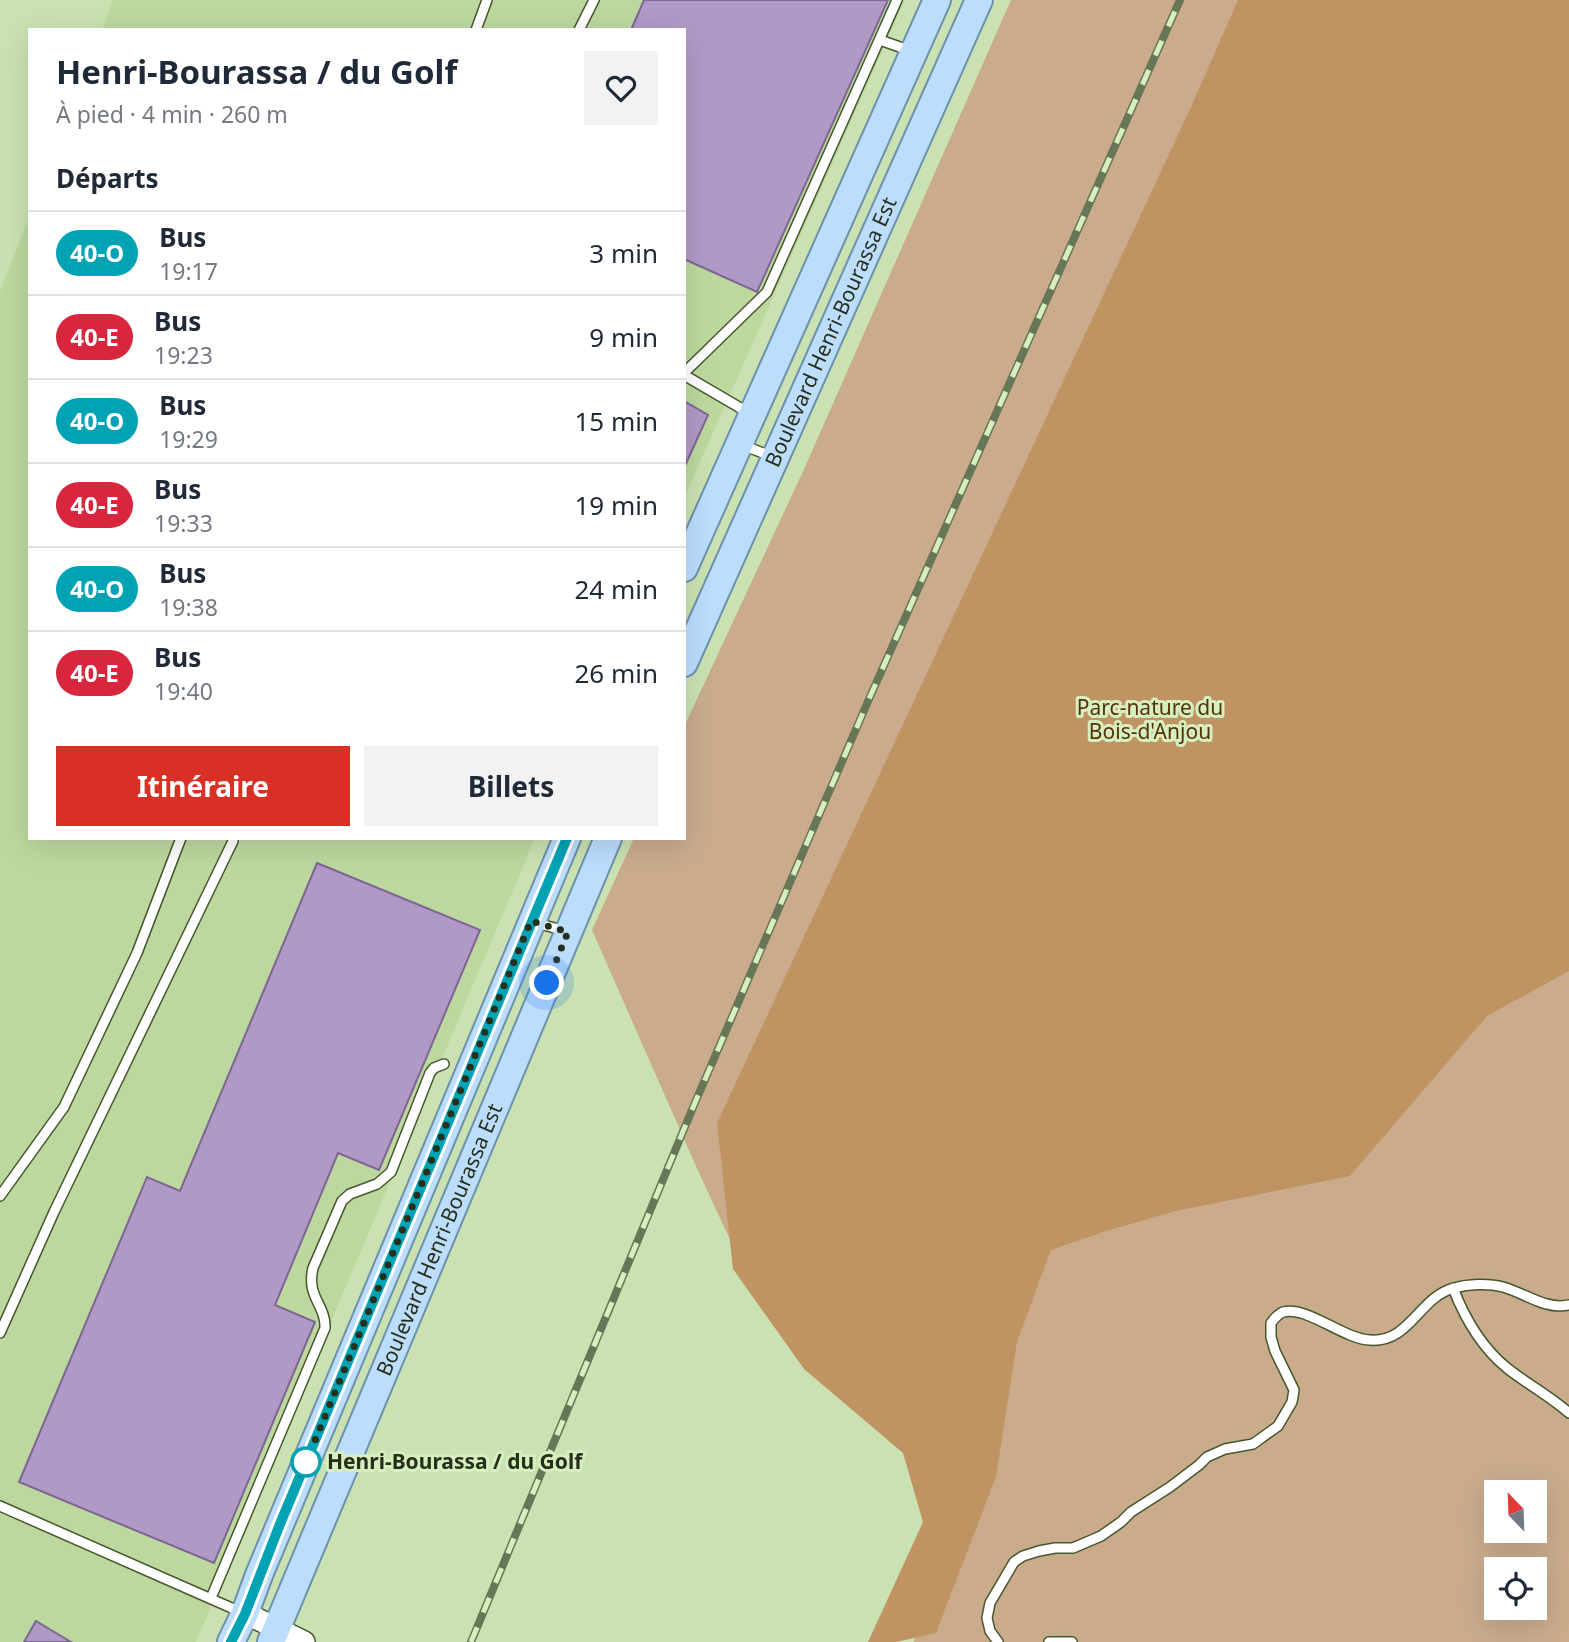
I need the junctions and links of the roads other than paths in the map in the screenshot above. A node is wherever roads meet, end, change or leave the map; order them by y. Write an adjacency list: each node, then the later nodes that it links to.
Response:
1 (487, 0): 6 (lane)
2 (594, 0): 7 (lane)
3 (897, 0): 8 (lane)
4 (937, 0): 9 (main road, Boulevard Henri-Bourassa Est)
5 (979, 0): 14 (main road, Boulevard Henri-Bourassa Est)
6 (477, 28)
7 (580, 28)
8 (880, 40): 9 (lane); 10 (lane)
9 (913, 52): 12 (main road, Boulevard Henri-Bourassa Est)
10 (686, 372)
11 (686, 375): 12 (lane)
12 (752, 415): 13 (main road, Boulevard Henri-Bourassa Est)
13 (739, 444): 14 (lane); 15 (main road, Boulevard Henri-Bourassa Est)
14 (776, 458): 16 (main road, Boulevard Henri-Bourassa Est)
15 (686, 563)
16 (686, 659)
17 (180, 840): 24 (lane)
18 (565, 840): 21 (main road, Boulevard Henri-Bourassa Est)
19 (607, 840): 22 (main road, Boulevard Henri-Bourassa Est)
20 (233, 841): 27 (lane)
21 (531, 921): 22 (lane); 31 (main road, Boulevard Henri-Bourassa Est)
22 (568, 932): 32 (main road, Boulevard Henri-Bourassa Est)
23 (444, 1064): 30 (lane)
24 (0, 1195)
25 (1453, 1288): 26 (lane); 28 (lane); 35 (lane)
26 (1569, 1305)
27 (0, 1333)
28 (1569, 1413)
29 (0, 1506): 30 (lane)
30 (211, 1598): 31 (lane)
31 (245, 1614): 32 (street); 33 (main road, Boulevard Henri-Bourassa Est)
32 (274, 1636): 34 (street)
33 (231, 1642)
34 (304, 1642)
35 (998, 1642)
36 (1049, 1642): 37 (lane)
37 (1072, 1642)

